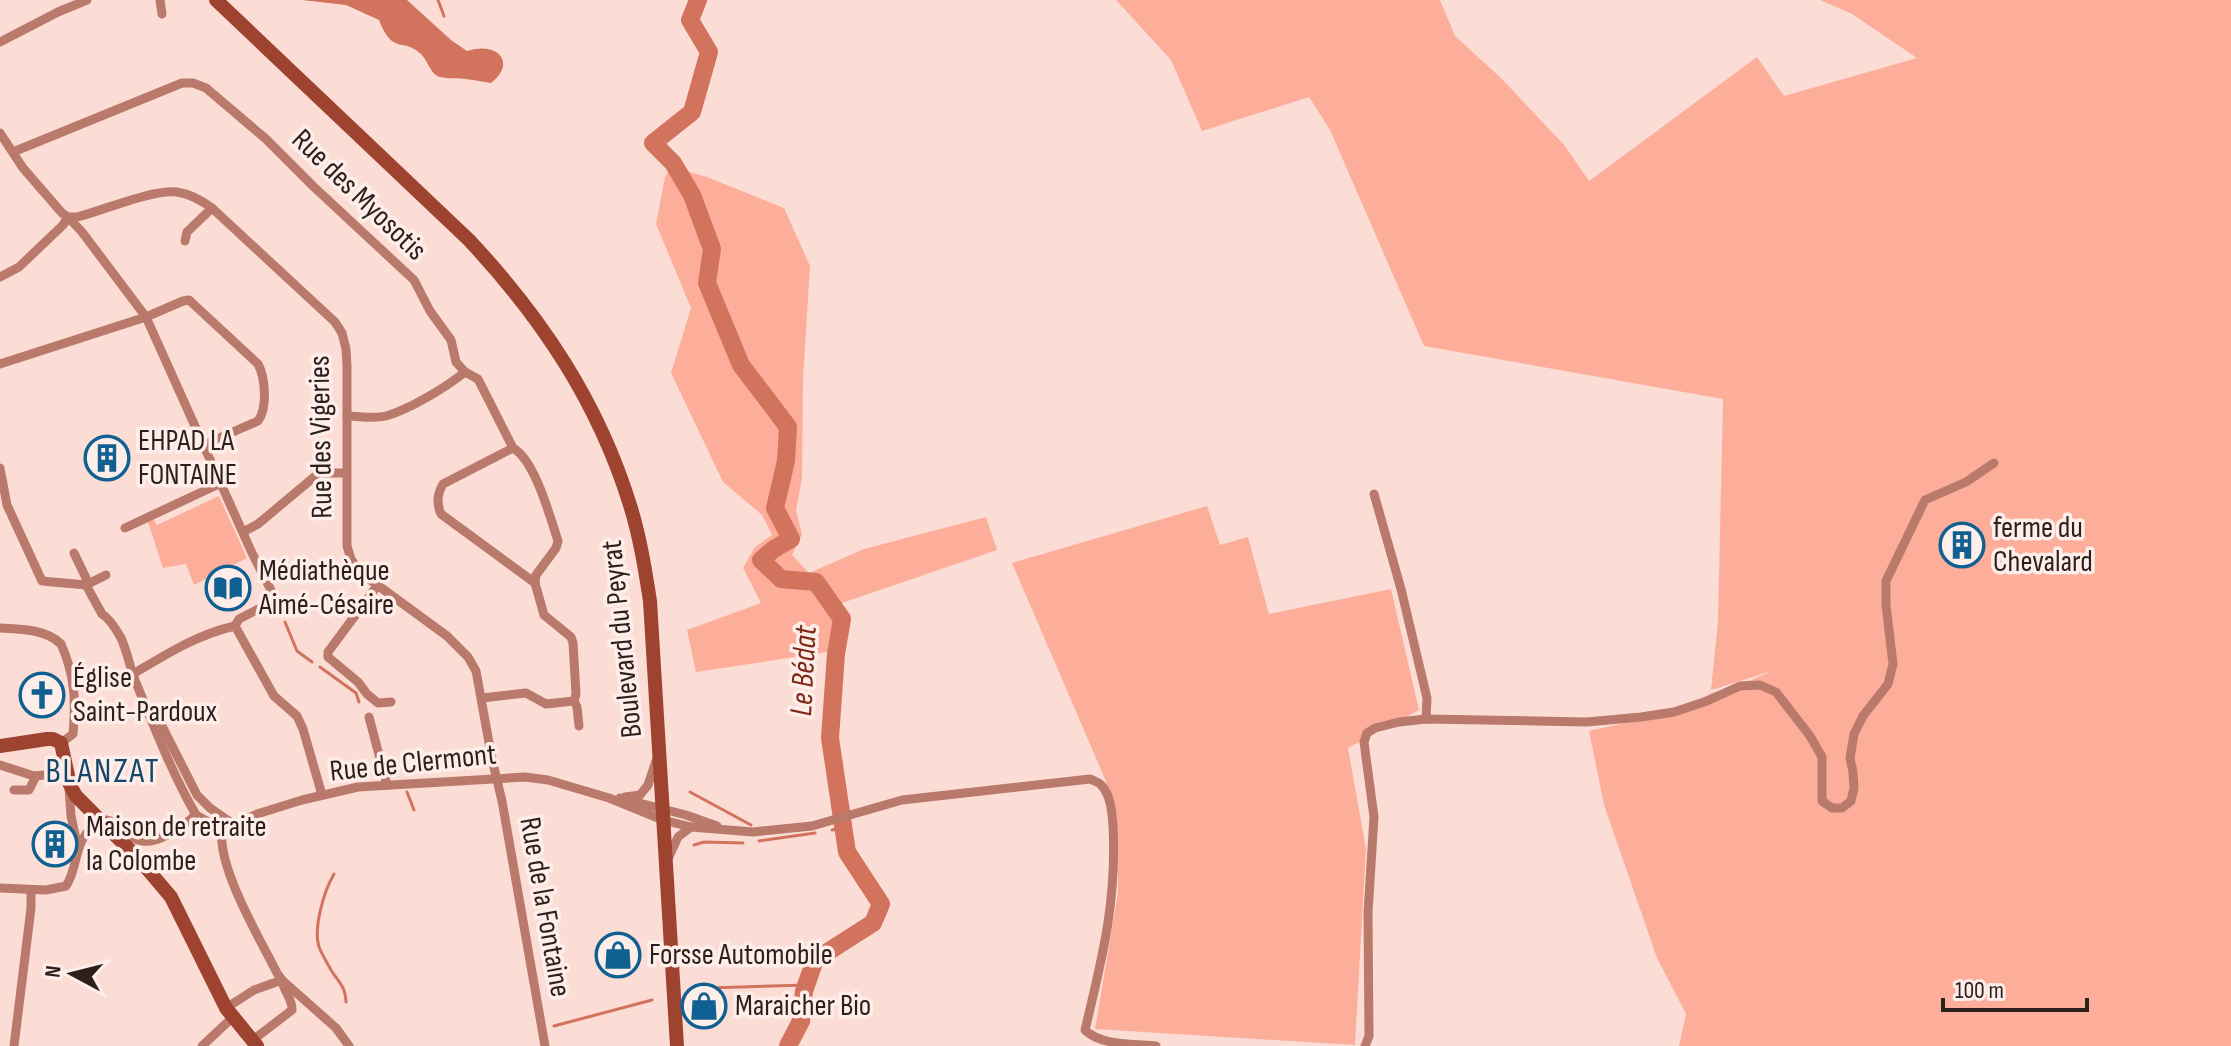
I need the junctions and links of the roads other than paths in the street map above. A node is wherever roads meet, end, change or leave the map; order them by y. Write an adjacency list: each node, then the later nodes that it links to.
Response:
1 (84, 0): 5 (street)
2 (160, 0): 4 (street)
3 (222, 3): 42 (main road, Boulevard du Peyrat)
4 (162, 14)
5 (0, 42)
6 (0, 133): 7 (street)
7 (13, 152): 9 (street); 14 (street, Rue des Myosotis)
8 (212, 208): 9 (street, Rue des Vigeries); 10 (street); 15 (street, Rue des Vigeries)
9 (68, 217): 11 (street); 12 (street)
10 (185, 241)
11 (0, 277)
12 (146, 317): 13 (street); 16 (street); 16 (street)
13 (0, 364)
14 (465, 372): 15 (street); 17 (street, Rue des Myosotis)
15 (347, 416): 20 (street, Rue des Vigeries)
16 (203, 445): 21 (street)
17 (513, 448): 27 (street, Rue des Myosotis); 27 (street)
18 (1994, 463): 38 (street)
19 (0, 468): 28 (street)
20 (346, 473): 24 (street); 29 (street, Rue des Vigeries)
21 (221, 483): 23 (street); 24 (street)
22 (1374, 494): 38 (street)
23 (125, 528)
24 (243, 532): 30 (street)
25 (74, 553): 28 (street)
26 (106, 575): 28 (street)
27 (535, 583): 34 (street)
28 (86, 585): 32 (street)
29 (377, 586): 33 (street, Rue des Vigeries); 35 (street)
30 (235, 626): 32 (street); 49 (street)
31 (0, 628): 40 (street)
32 (133, 674): 36 (street)
33 (482, 698): 34 (street); 45 (street, Rue des Vigeries)
34 (574, 701): 39 (street)
35 (391, 702)
36 (150, 716): 53 (street); 55 (street)
37 (369, 717): 47 (street)
38 (1426, 719): 72 (street)
39 (579, 726)
40 (61, 743): 41 (main road); 46 (main road)
41 (0, 746)
42 (660, 746): 51 (street); 52 (main road, Boulevard du Peyrat)
43 (0, 765): 44 (street)
44 (36, 776): 46 (street); 48 (street)
45 (496, 778): 47 (street, Rue de Clermont); 50 (street, Rue de Clermont); 69 (street, Rue de la Fontaine)
46 (68, 779): 54 (main road); 59 (street)
47 (387, 785): 49 (street, Rue de Clermont)
48 (14, 790)
49 (322, 795): 55 (street, Rue de Clermont)
50 (609, 798): 51 (street, Rue de Clermont); 52 (street, Rue de Clermont)
51 (621, 798): 52 (street, Rue de Clermont)
52 (663, 814): 56 (street); 58 (street); 60 (main road, Boulevard du Peyrat)
53 (196, 815): 54 (street); 57 (street)
54 (102, 821): 59 (street); 64 (main road)
55 (233, 824): 57 (street, Rue de Clermont)
56 (691, 827): 58 (street); 60 (street)
57 (222, 830): 63 (street)
58 (732, 831): 71 (street)
59 (78, 849): 62 (street)
60 (666, 862): 70 (main road, Boulevard du Peyrat)
61 (0, 888): 62 (street)
62 (31, 890): 66 (street)
63 (282, 980): 64 (street); 65 (street); 68 (street)
64 (229, 1013): 65 (main road); 67 (street)
65 (255, 1043)
66 (14, 1046)
67 (202, 1046)
68 (349, 1046)
69 (545, 1046)
70 (677, 1046)
71 (1156, 1046)
72 (1365, 1046)

